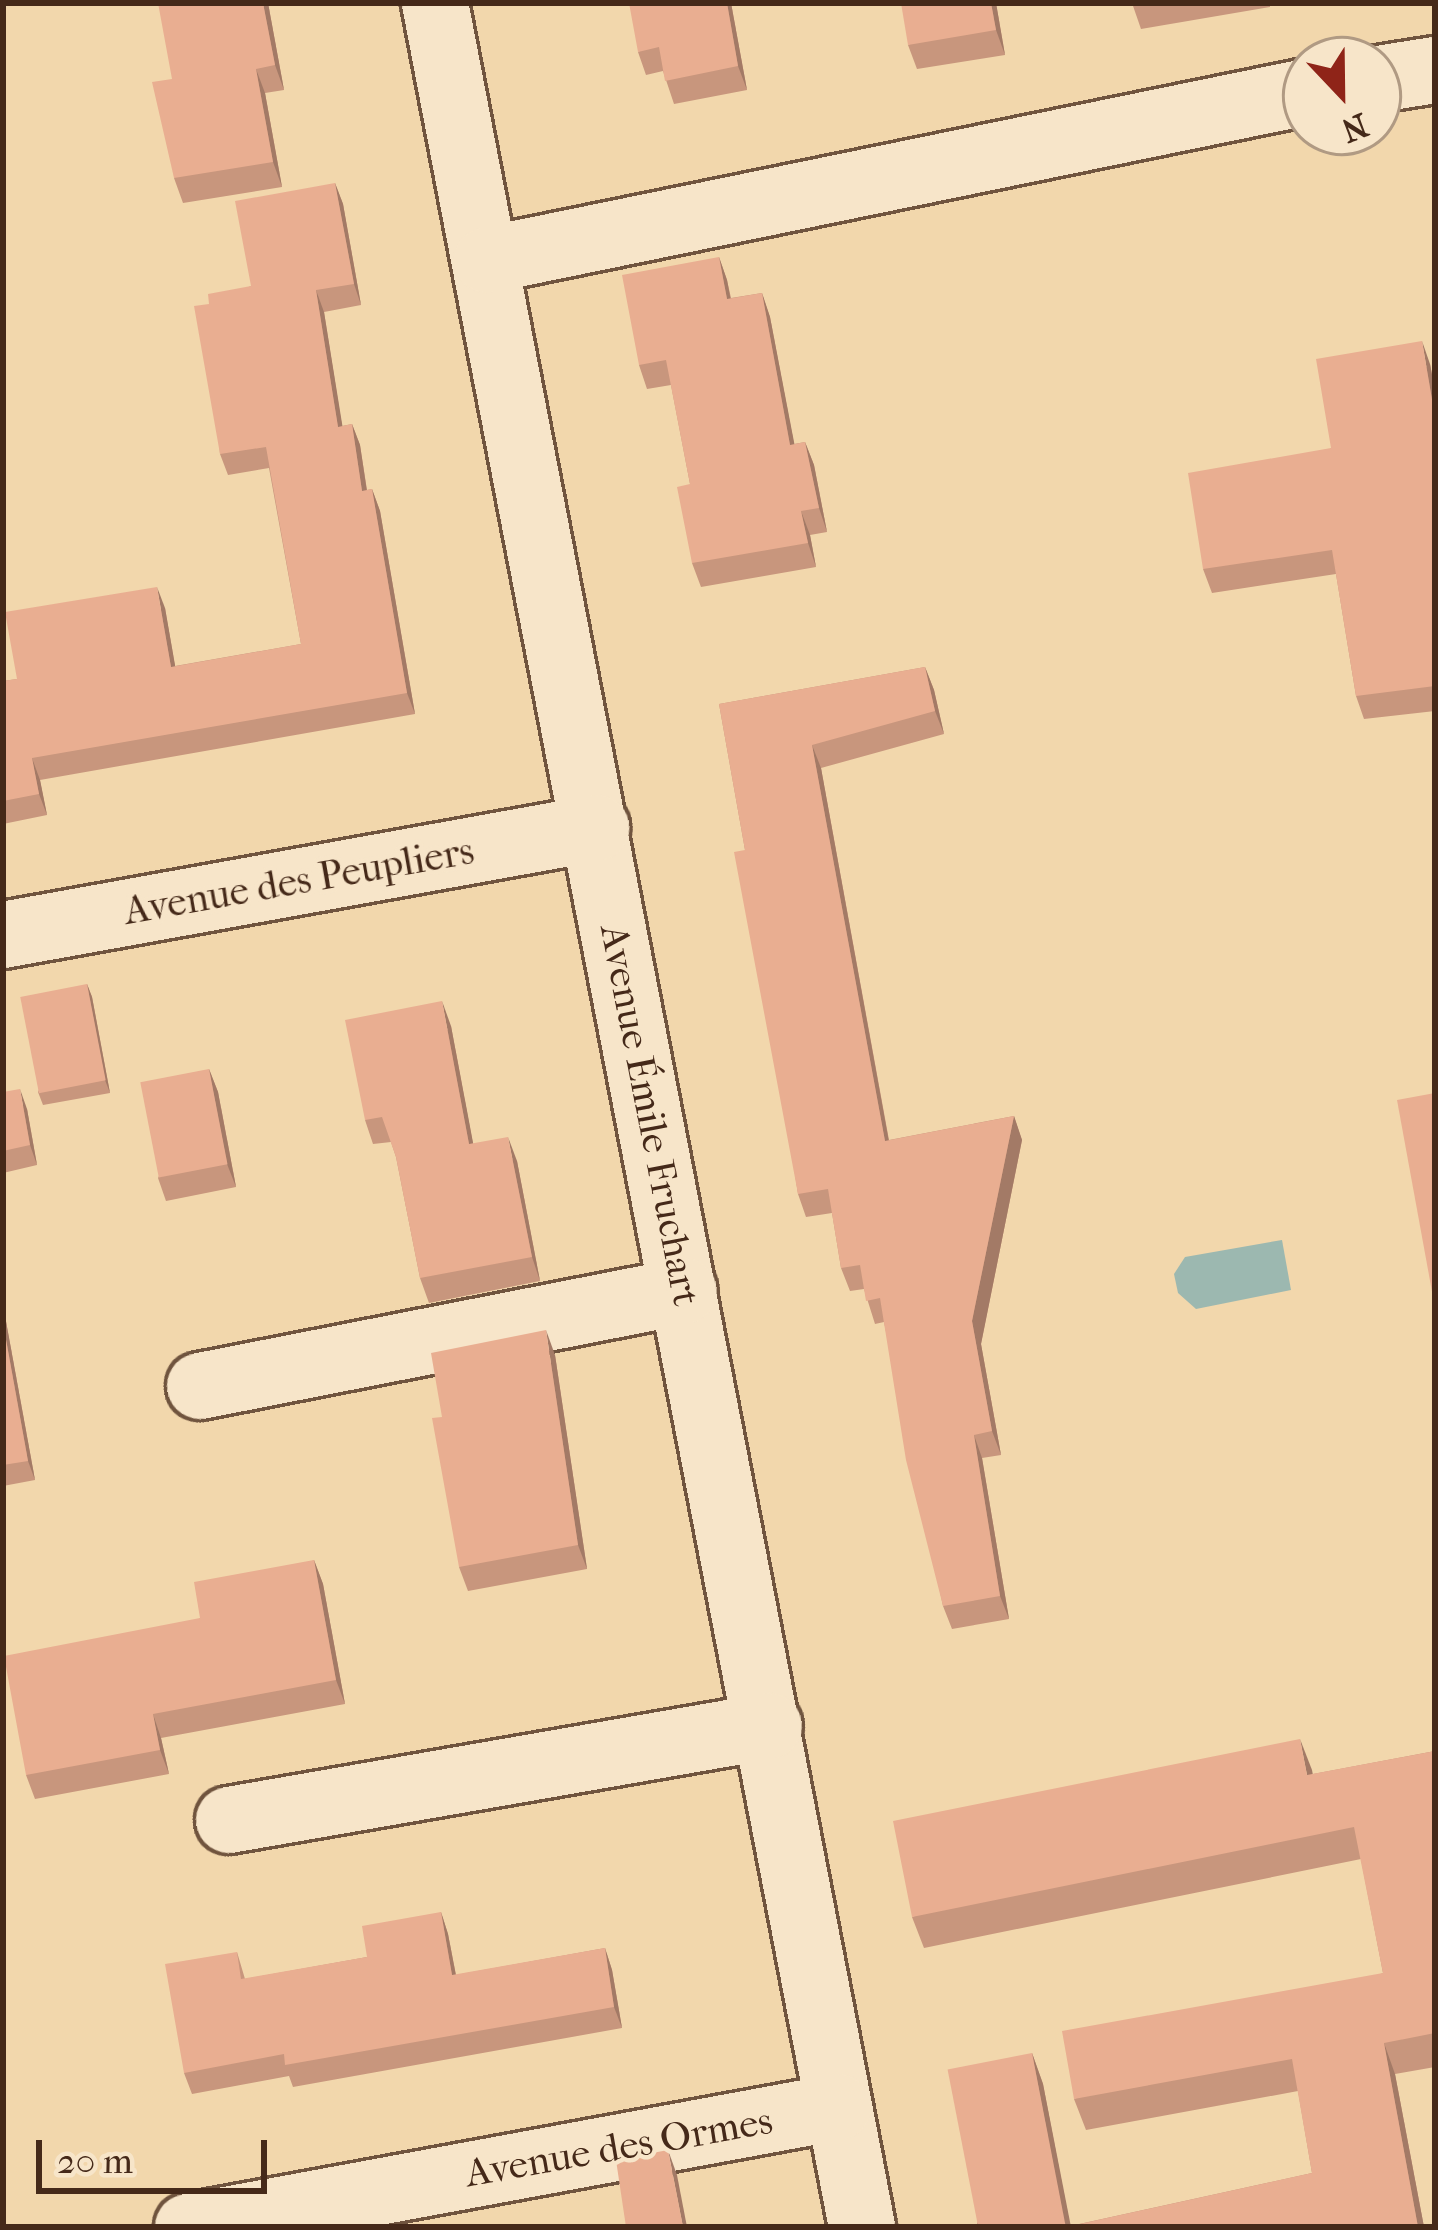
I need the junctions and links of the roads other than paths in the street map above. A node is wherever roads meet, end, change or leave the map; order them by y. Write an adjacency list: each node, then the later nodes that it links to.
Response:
1 (435, 3): 5 (street, Avenue Émile Fruchart)
2 (1435, 70): 3 (street)
3 (1402, 75)
4 (1282, 97): 5 (street)
5 (487, 260): 6 (street, Avenue Émile Fruchart)
6 (596, 828): 7 (street, Avenue des Peupliers); 8 (street, Avenue Émile Fruchart)
7 (3, 935)
8 (684, 1291): 9 (street); 10 (street, Avenue Émile Fruchart)
9 (200, 1386)
10 (769, 1726): 11 (street); 12 (street, Avenue Émile Fruchart)
11 (229, 1820)
12 (838, 2107): 13 (street, Avenue des Ormes); 14 (street, Avenue Émile Fruchart)
13 (188, 2227)
14 (862, 2227)

